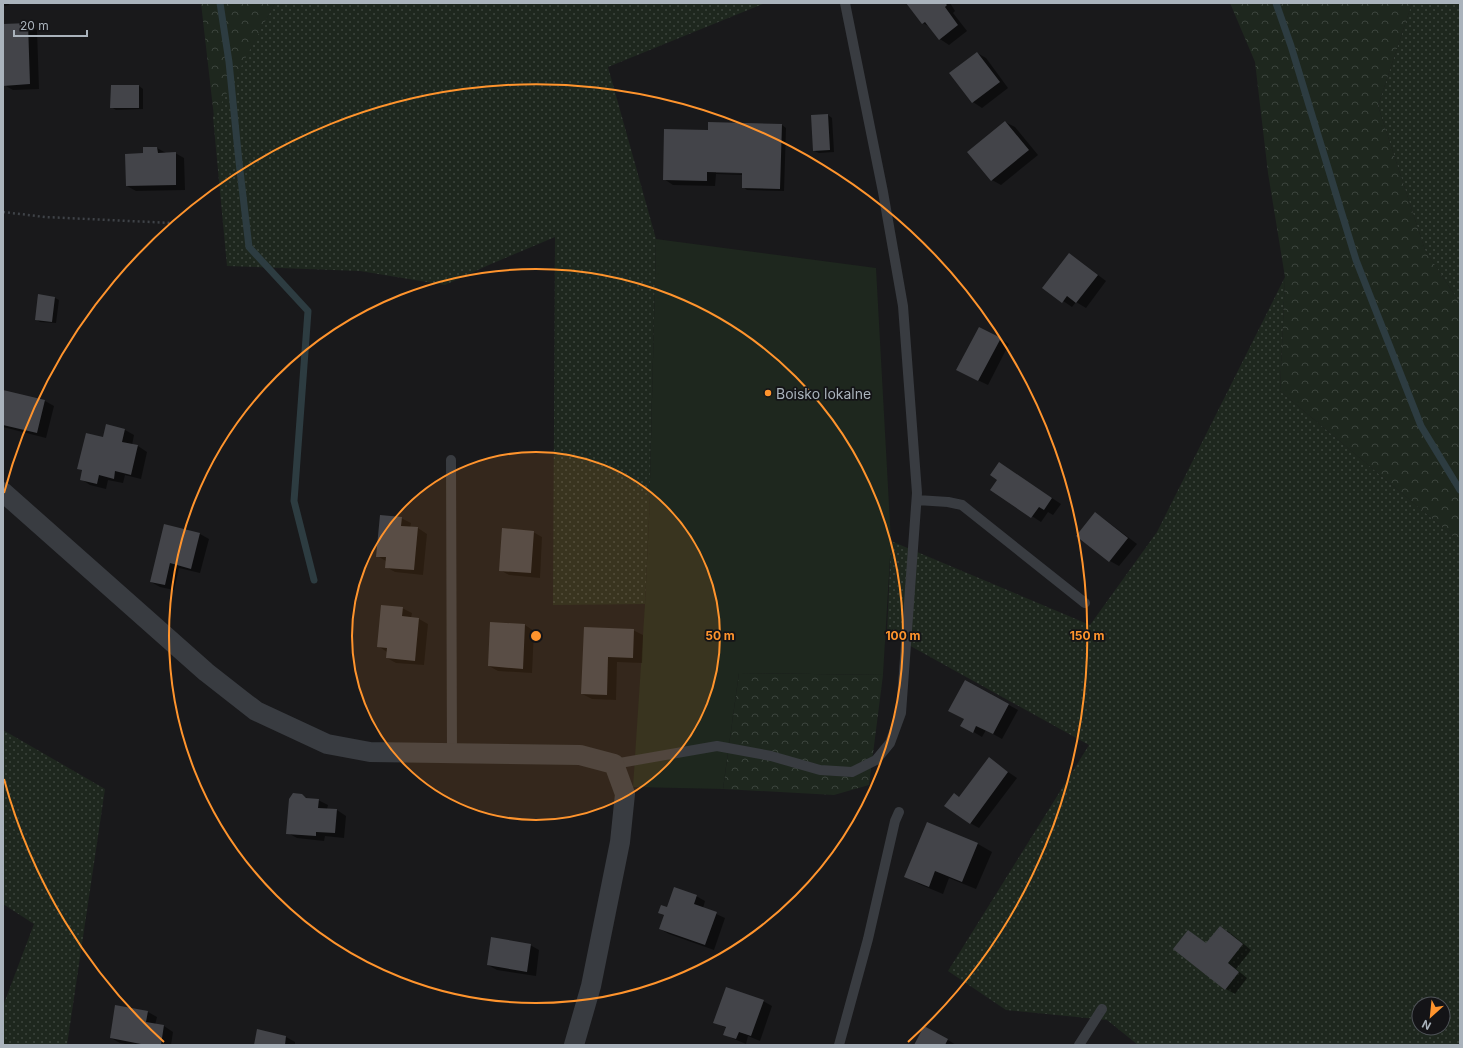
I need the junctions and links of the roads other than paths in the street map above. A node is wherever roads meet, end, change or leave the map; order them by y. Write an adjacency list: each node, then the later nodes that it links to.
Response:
1 (845, 3): 4 (lane)
2 (451, 460): 6 (lane)
3 (3, 492): 6 (street)
4 (916, 500): 5 (lane); 7 (lane)
5 (1085, 603)
6 (452, 753): 7 (street)
7 (614, 764): 10 (street)
8 (899, 812): 11 (lane)
9 (1102, 1009): 12 (lane)
10 (574, 1045)
11 (839, 1045)
12 (1079, 1045)

